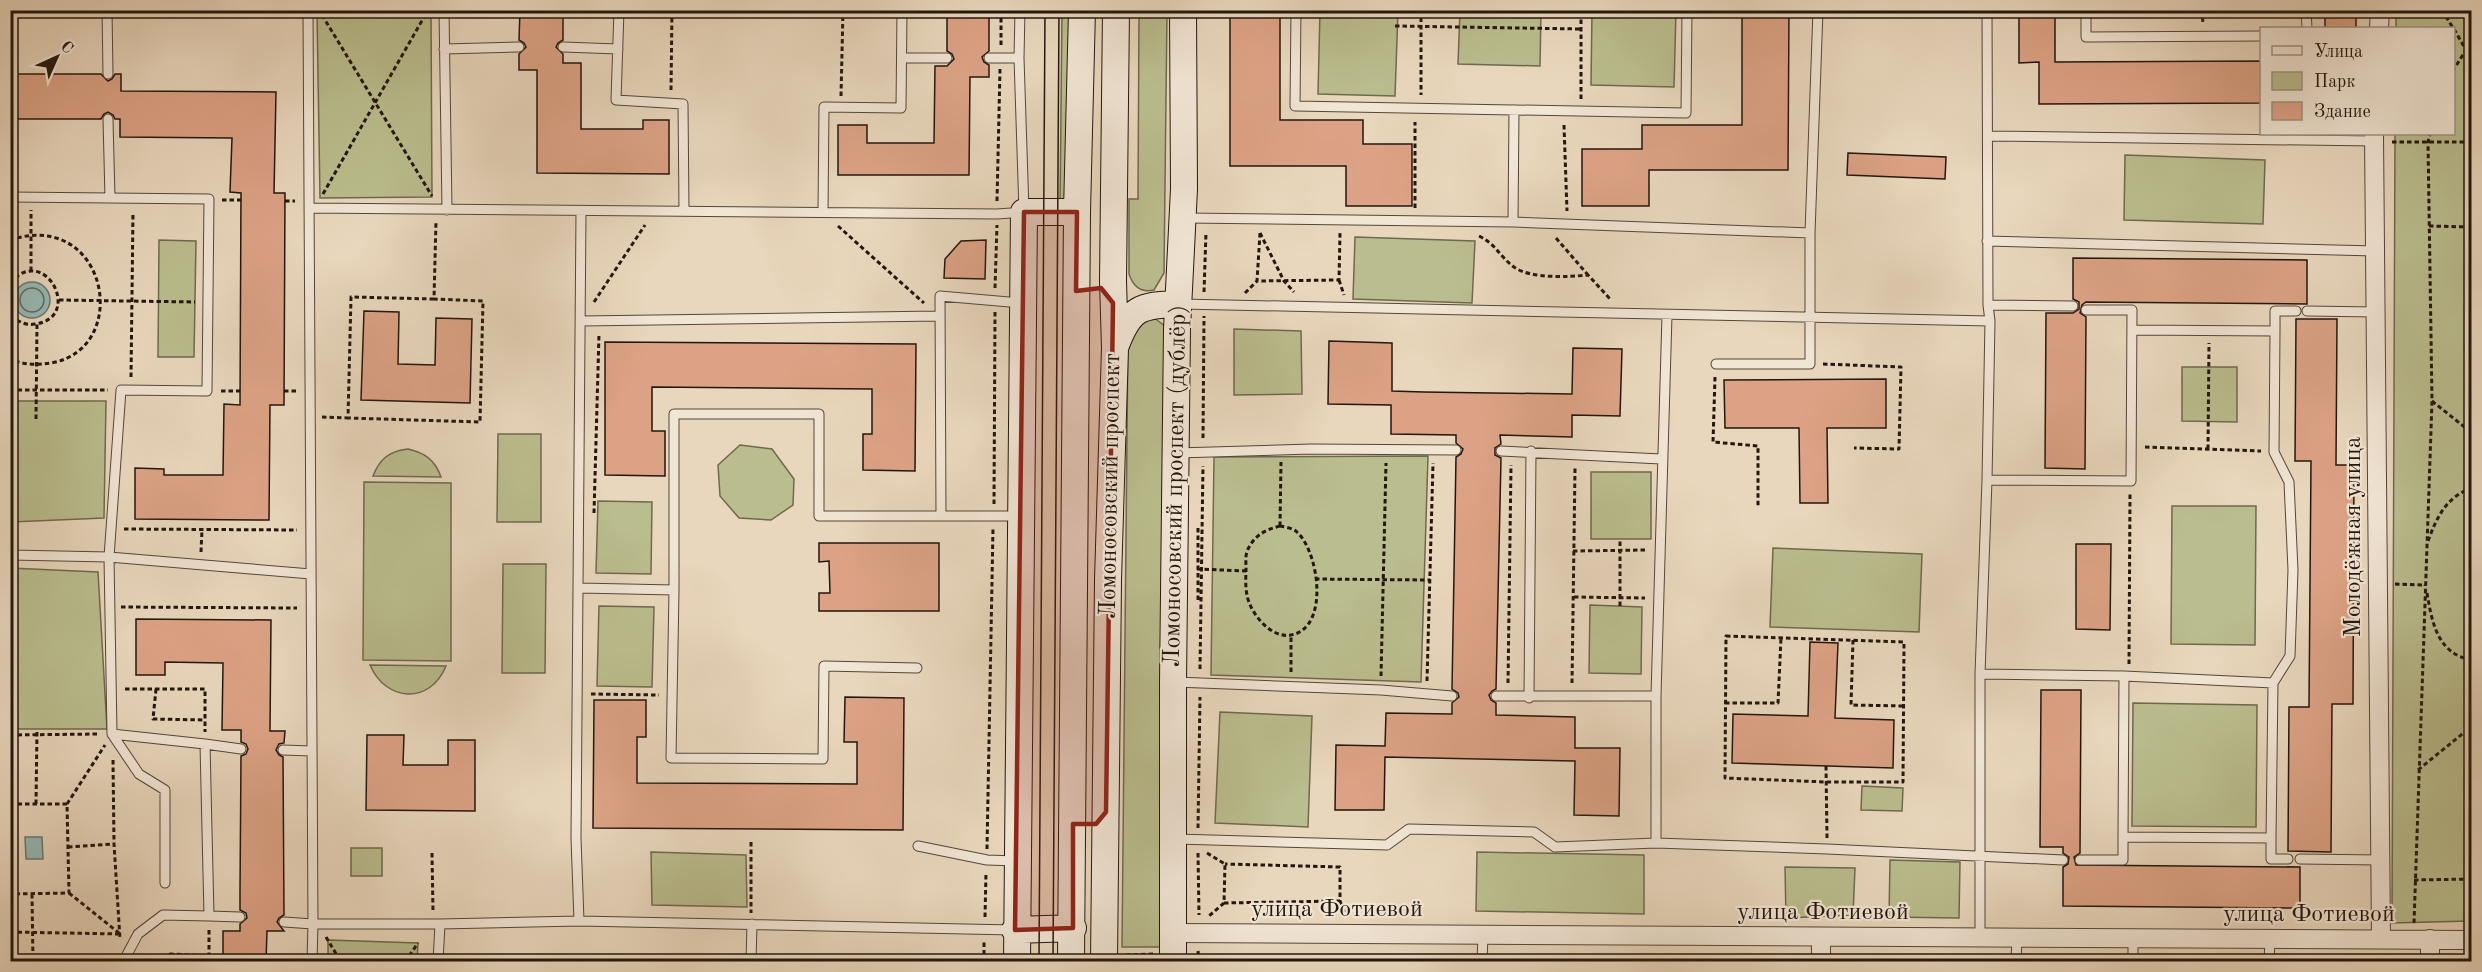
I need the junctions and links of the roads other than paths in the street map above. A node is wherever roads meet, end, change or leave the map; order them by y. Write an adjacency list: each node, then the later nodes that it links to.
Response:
1 (107, 10): 28 (lane)
2 (308, 10): 35 (lane)
3 (444, 10): 22 (lane)
4 (619, 10): 23 (lane)
5 (902, 10): 24 (lane)
6 (1020, 10): 27 (lane)
7 (1082, 10): 41 (main road, Ломоносовский проспект)
8 (1116, 10): 47 (main road, Ломоносовский проспект)
9 (1183, 10): 42 (main road, Ломоносовский проспект (дублёр))
10 (1296, 10): 29 (lane)
11 (1686, 10): 29 (lane)
12 (1818, 10): 44 (lane)
13 (1987, 10): 31 (lane)
14 (2086, 10): 19 (lane)
15 (2306, 10): 17 (lane)
16 (2380, 10): 18 (street)
17 (2307, 27)
18 (2379, 27)
19 (2260, 36)
20 (519, 47): 22 (lane)
21 (563, 47): 23 (lane)
22 (444, 49): 36 (lane)
23 (618, 49): 38 (lane)
24 (902, 58): 25 (lane); 39 (lane)
25 (947, 58)
26 (989, 58): 27 (lane)
27 (1019, 58): 40 (lane)
28 (108, 74)
29 (1514, 110): 43 (lane)
30 (108, 119): 34 (lane)
31 (1988, 136): 32 (lane); 45 (lane)
32 (2374, 137): 46 (street, Молодёжная улица)
33 (10, 197): 34 (lane)
34 (110, 198): 75 (lane)
35 (313, 209): 36 (lane); 76 (lane)
36 (447, 210): 37 (lane)
37 (581, 211): 38 (lane); 60 (lane)
38 (684, 212): 39 (lane)
39 (823, 212): 40 (lane)
40 (1024, 212): 41 (main road); 48 (main road)
41 (1077, 212): 49 (main road, Ломоносовский проспект)
42 (1182, 218): 43 (lane); 50 (main road, Ломоносовский проспект (дублёр))
43 (1513, 222): 44 (lane)
44 (1810, 233): 59 (lane)
45 (1987, 241): 46 (lane); 51 (lane)
46 (2375, 251): 56 (street, Молодёжная улица)
47 (1113, 303): 49 (main road); 64 (main road, Ломоносовский проспект)
48 (1023, 304): 58 (lane); 73 (main road)
49 (1077, 304): 93 (main road, Ломоносовский проспект)
50 (1178, 304): 57 (lane); 64 (main road); 69 (main road, Ломоносовский проспект (дублёр))
51 (1988, 305): 52 (lane); 61 (lane)
52 (2073, 306)
53 (2086, 310): 62 (lane)
54 (2296, 311): 63 (lane)
55 (2307, 311): 56 (lane)
56 (2376, 312): 105 (street, Молодёжная улица)
57 (1666, 315): 59 (lane); 70 (lane)
58 (939, 316): 60 (lane); 72 (lane)
59 (1809, 318): 61 (lane); 65 (lane)
60 (581, 321): 77 (lane)
61 (1990, 321): 71 (lane)
62 (2132, 330): 63 (lane); 71 (lane)
63 (2275, 331): 83 (lane)
64 (1115, 348): 94 (main road, Ломоносовский проспект)
65 (1716, 364)
66 (1456, 450): 69 (lane)
67 (1501, 451): 68 (lane)
68 (1531, 451): 70 (lane); 87 (lane)
69 (1177, 453): 82 (main road, Ломоносовский проспект (дублёр))
70 (1661, 459): 86 (lane)
71 (1987, 480): 80 (lane)
72 (941, 516): 73 (lane); 78 (lane)
73 (1021, 516): 106 (main road)
74 (10, 555): 75 (lane)
75 (109, 557): 76 (lane); 88 (lane)
76 (311, 574): 92 (lane)
77 (580, 588): 78 (lane); 112 (lane)
78 (674, 590): 79 (lane)
79 (917, 668)
80 (1980, 674): 81 (lane); 100 (lane)
81 (2127, 677): 83 (lane); 95 (lane)
82 (1173, 682): 84 (lane); 97 (main road, Ломоносовский проспект (дублёр))
83 (2273, 683): 96 (lane)
84 (1452, 696)
85 (1496, 696): 87 (lane)
86 (1656, 696): 87 (lane); 98 (lane)
87 (1529, 698)
88 (112, 734): 89 (lane); 107 (lane)
89 (205, 744): 90 (lane); 108 (lane)
90 (241, 749)
91 (284, 750): 92 (lane)
92 (311, 751): 113 (lane)
93 (1073, 812): 94 (main road); 115 (main road, Ломоносовский проспект)
94 (1106, 812): 127 (main road, Ломоносовский проспект)
95 (2123, 837): 96 (lane); 104 (lane)
96 (2271, 838): 101 (lane)
97 (1173, 839): 98 (lane); 126 (main road, Ломоносовский проспект (дублёр))
98 (1656, 843): 100 (lane)
99 (918, 846): 106 (lane)
100 (1980, 856): 103 (lane); 119 (lane)
101 (2288, 859)
102 (2300, 859): 105 (lane)
103 (2063, 860)
104 (2080, 860)
105 (2380, 860): 123 (street, Молодёжная улица)
106 (1017, 861): 116 (main road)
107 (165, 884)
108 (209, 916): 109 (lane); 129 (lane)
109 (240, 917)
110 (284, 921): 113 (lane)
111 (436, 921): 112 (lane); 113 (lane); 128 (lane)
112 (579, 921): 114 (lane)
113 (314, 924): 130 (lane)
114 (752, 924): 116 (lane); 131 (lane)
115 (1073, 928): 116 (main road); 133 (main road, Ломоносовский проспект)
116 (1015, 930): 132 (main road)
117 (1483, 935): 118 (street, улица Фотиевой); 126 (street, улица Фотиевой); 134 (lane)
118 (1821, 937): 119 (street, улица Фотиевой); 135 (street)
119 (1980, 937): 120 (street, улица Фотиевой)
120 (2017, 938): 121 (street, улица Фотиевой); 136 (lane)
121 (2133, 938): 122 (street, улица Фотиевой); 137 (lane)
122 (2270, 939): 123 (street, улица Фотиевой); 138 (lane)
123 (2381, 939): 124 (street, улица Фотиевой)
124 (2422, 939): 125 (street, улица Фотиевой); 139 (street)
125 (2472, 940)
126 (1169, 950)
127 (1113, 958)
128 (438, 960)
129 (123, 962)
130 (312, 962)
131 (751, 962)
132 (1017, 962)
133 (1071, 962)
134 (1482, 962)
135 (1821, 962)
136 (2016, 962)
137 (2133, 962)
138 (2269, 962)
139 (2430, 962)

